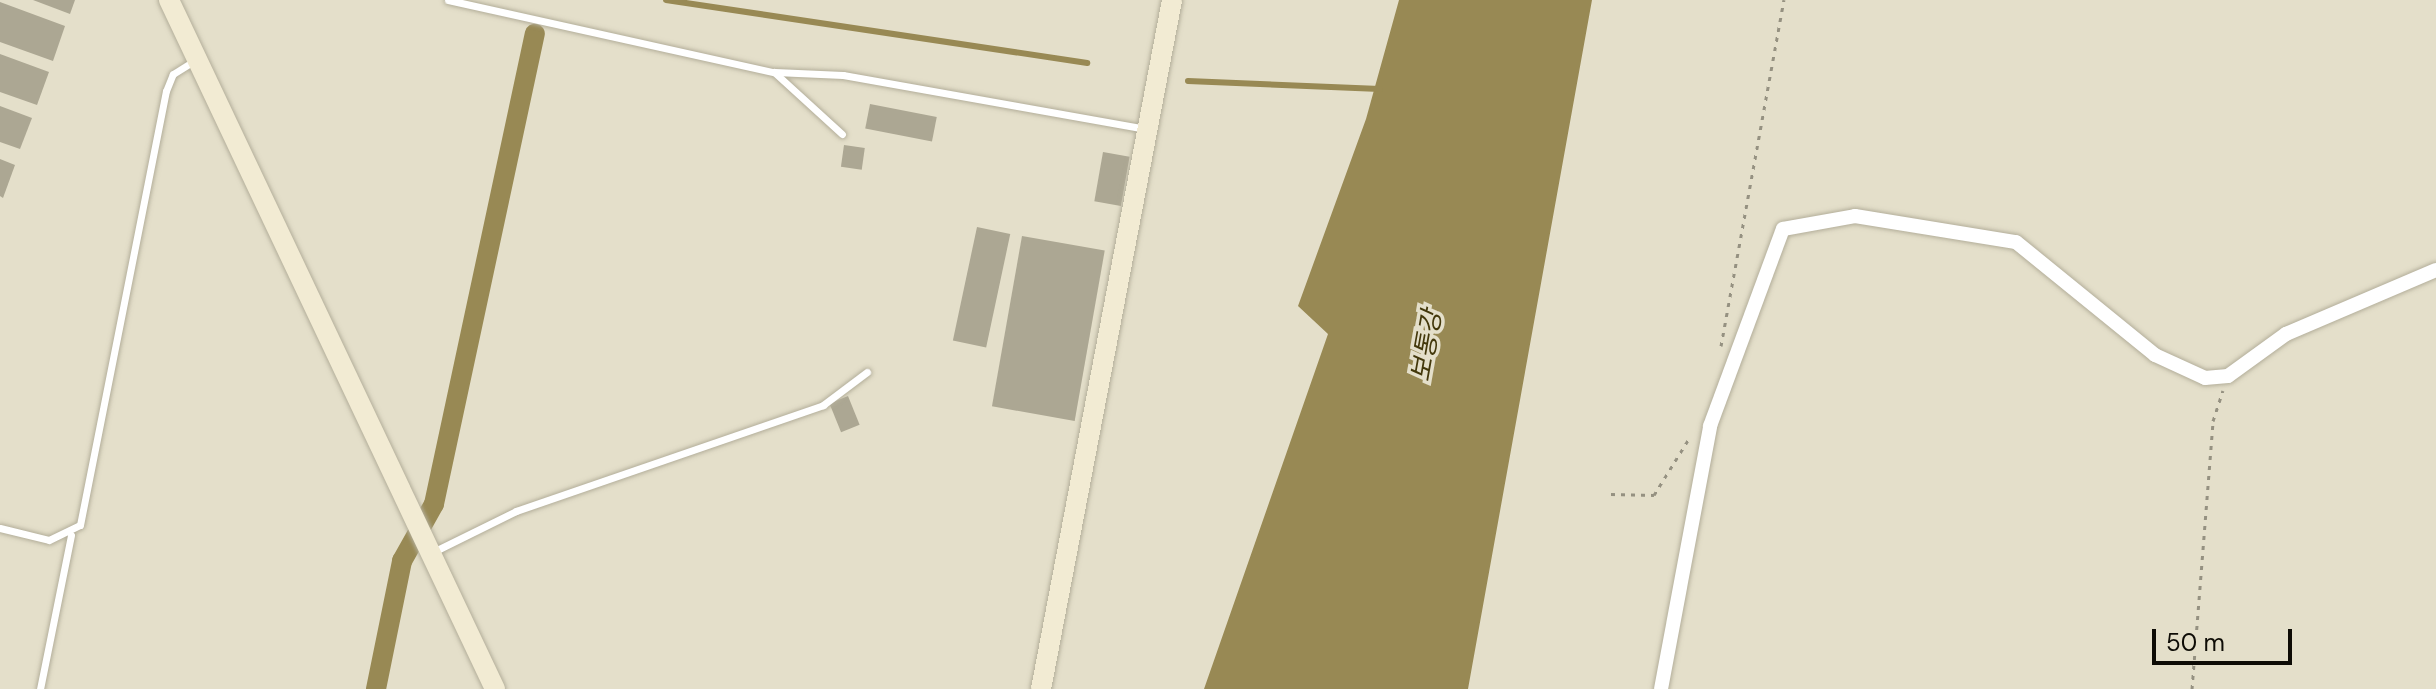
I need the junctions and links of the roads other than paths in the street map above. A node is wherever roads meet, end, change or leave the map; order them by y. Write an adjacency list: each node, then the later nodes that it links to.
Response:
1 (169, 0): 4 (main road)
2 (448, 0): 5 (lane)
3 (1172, 0): 6 (main road)
4 (197, 58): 11 (lane); 12 (main road)
5 (774, 72): 6 (lane); 7 (lane)
6 (1148, 129): 15 (main road)
7 (842, 134)
8 (2436, 270): 16 (street)
9 (867, 372): 12 (lane)
10 (0, 528): 11 (lane)
11 (71, 535): 13 (lane)
12 (428, 554): 14 (main road)
13 (40, 689)
14 (495, 689)
15 (1041, 689)
16 (1661, 689)

